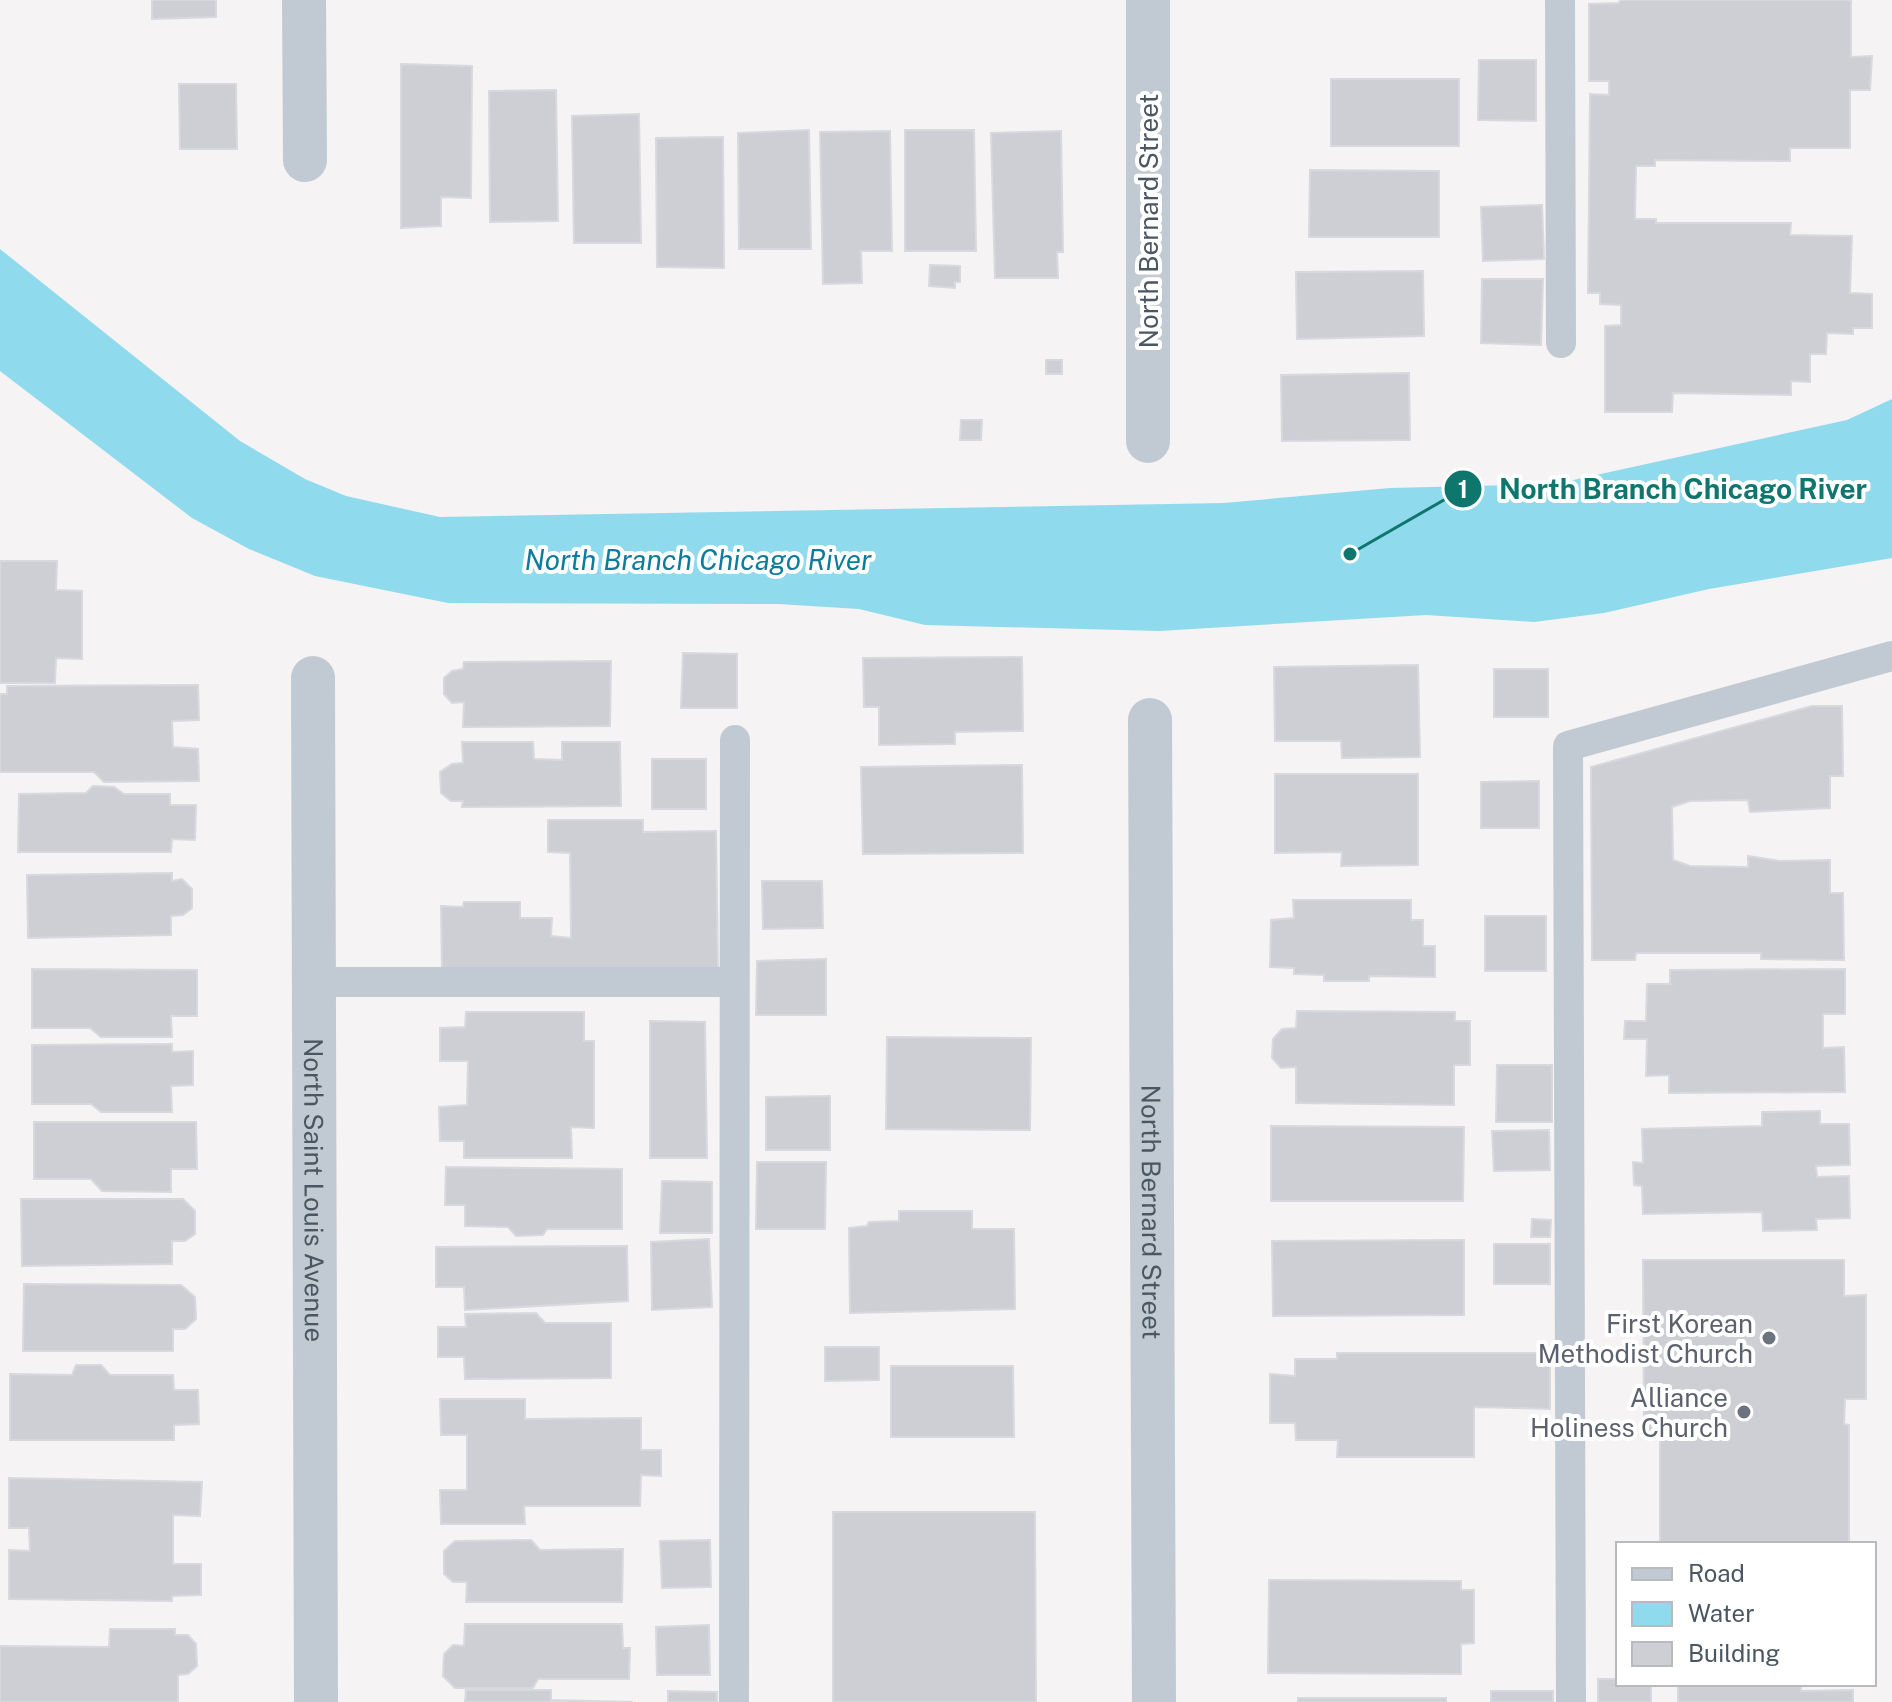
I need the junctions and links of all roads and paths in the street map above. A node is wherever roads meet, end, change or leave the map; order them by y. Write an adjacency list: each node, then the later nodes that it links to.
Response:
1 (304, 0): 4 (street)
2 (1148, 0): 6 (street, North Bernard Street)
3 (1560, 0): 5 (lane)
4 (305, 160)
5 (1561, 343)
6 (1148, 441)
7 (1892, 656): 16 (lane)
8 (313, 678): 11 (street, North Saint Louis Avenue)
9 (1150, 720): 15 (street, North Bernard Street)
10 (735, 740): 12 (lane)
11 (314, 982): 12 (lane); 13 (street, North Saint Louis Avenue)
12 (734, 982): 14 (lane)
13 (316, 1702)
14 (734, 1702)
15 (1154, 1702)
16 (1571, 1702)

